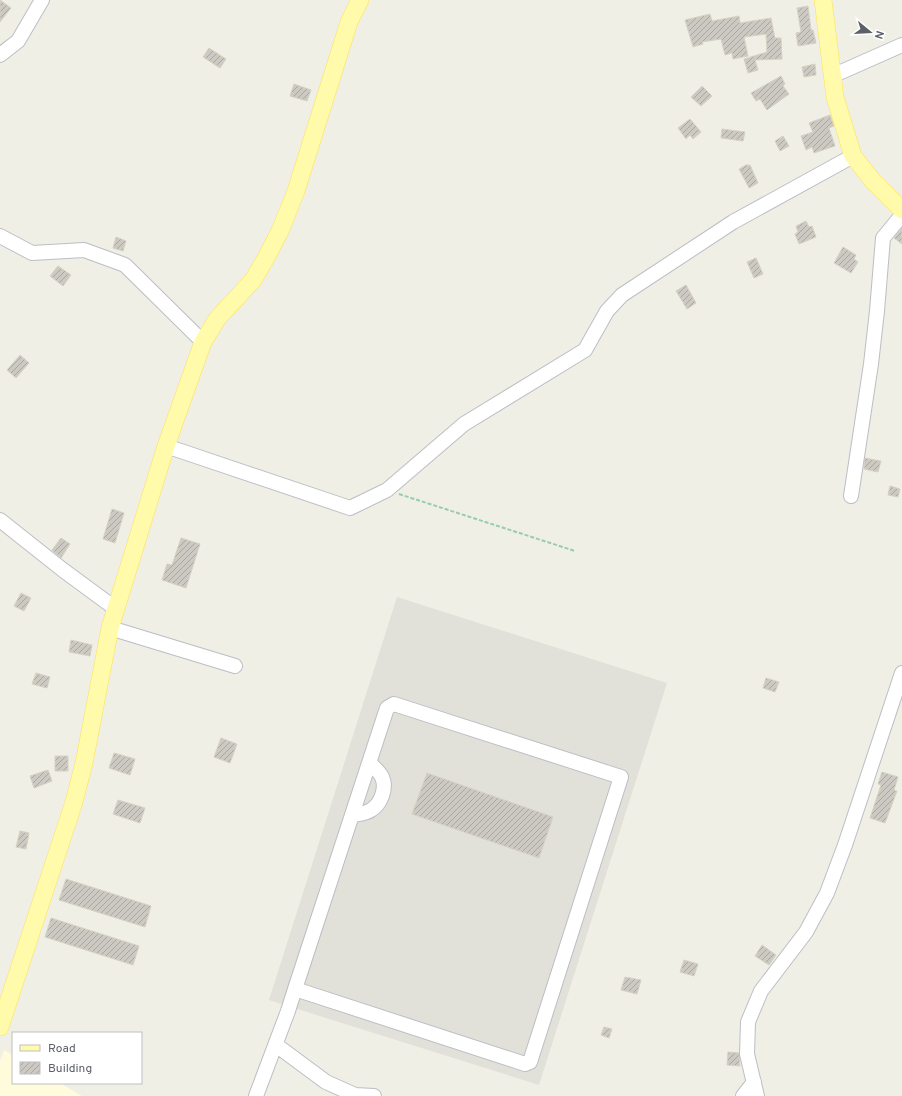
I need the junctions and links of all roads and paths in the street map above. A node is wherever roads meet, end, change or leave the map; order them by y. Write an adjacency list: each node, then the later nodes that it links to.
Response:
1 (42, 0): 5 (street)
2 (360, 0): 11 (main road)
3 (823, 0): 6 (main road)
4 (902, 45): 6 (street)
5 (0, 55)
6 (832, 76): 7 (main road)
7 (853, 156): 8 (main road); 13 (street)
8 (902, 210)
9 (902, 215): 14 (street)
10 (0, 236): 11 (street)
11 (203, 342): 12 (main road)
12 (166, 446): 13 (street); 17 (main road)
13 (387, 490): 16 (path)
14 (851, 496)
15 (0, 520): 17 (street)
16 (575, 551)
17 (116, 609): 18 (main road)
18 (110, 628): 19 (street); 24 (main road)
19 (235, 666)
20 (902, 673): 26 (street)
21 (369, 762): 22 (street); 22 (street); 23 (street)
22 (352, 815): 23 (street)
23 (295, 989): 25 (street)
24 (0, 1027)
25 (276, 1044): 27 (street); 28 (street)
26 (754, 1082): 29 (street); 30 (street)
27 (256, 1096)
28 (374, 1096)
29 (743, 1096)
30 (757, 1096)

